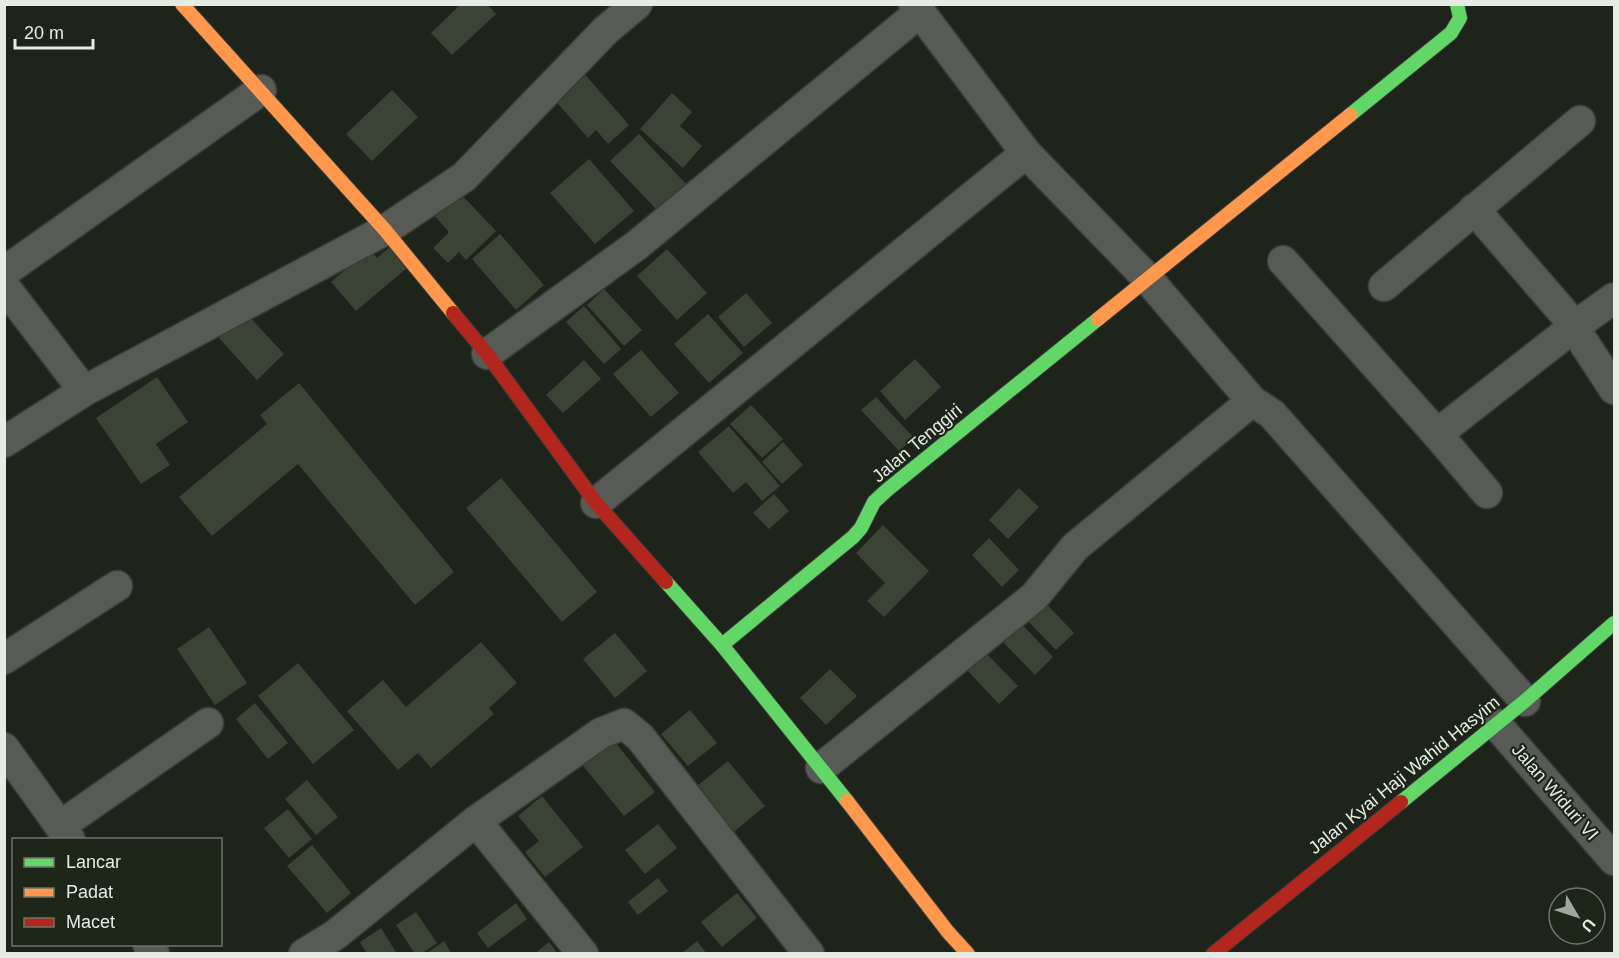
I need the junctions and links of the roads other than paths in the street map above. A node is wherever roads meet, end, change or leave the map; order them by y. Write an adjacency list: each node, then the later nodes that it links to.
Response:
1 (182, 4): 5 (street)
2 (637, 4): 9 (street)
3 (1456, 4): 12 (street, Jalan Tenggiri)
4 (917, 8): 7 (street); 17 (street)
5 (261, 90): 9 (street); 11 (street)
6 (1580, 121): 8 (street)
7 (1026, 153): 12 (street); 24 (street)
8 (1474, 209): 14 (street); 16 (street)
9 (385, 230): 17 (street); 19 (street)
10 (1283, 261): 21 (street)
11 (4, 272)
12 (1147, 278): 20 (street); 27 (street, Jalan Tenggiri)
13 (4, 286): 19 (street)
14 (1384, 286)
15 (1614, 298): 16 (street)
16 (1575, 326): 18 (street); 21 (street)
17 (487, 354): 24 (street)
18 (1614, 389)
19 (84, 391): 22 (street)
20 (1252, 401): 29 (street); 33 (street)
21 (1437, 434): 23 (street)
22 (4, 442)
23 (1486, 493)
24 (596, 503): 27 (street)
25 (117, 586): 28 (street)
26 (1614, 622): 29 (street, Jalan Kyai Haji Wahid Hasyim)
27 (722, 645): 33 (street)
28 (4, 658)
29 (1525, 700): 31 (street, Jalan Kyai Haji Wahid Hasyim)
30 (208, 723): 35 (street)
31 (1496, 724): 36 (street, Jalan Widuri VI); 41 (street, Jalan Kyai Haji Wahid Hasyim)
32 (4, 748): 35 (street)
33 (821, 768): 40 (street)
34 (476, 821): 37 (street); 38 (street); 39 (street)
35 (65, 833)
36 (1614, 860)
37 (304, 954)
38 (583, 954)
39 (809, 954)
40 (968, 954)
41 (1214, 954)

